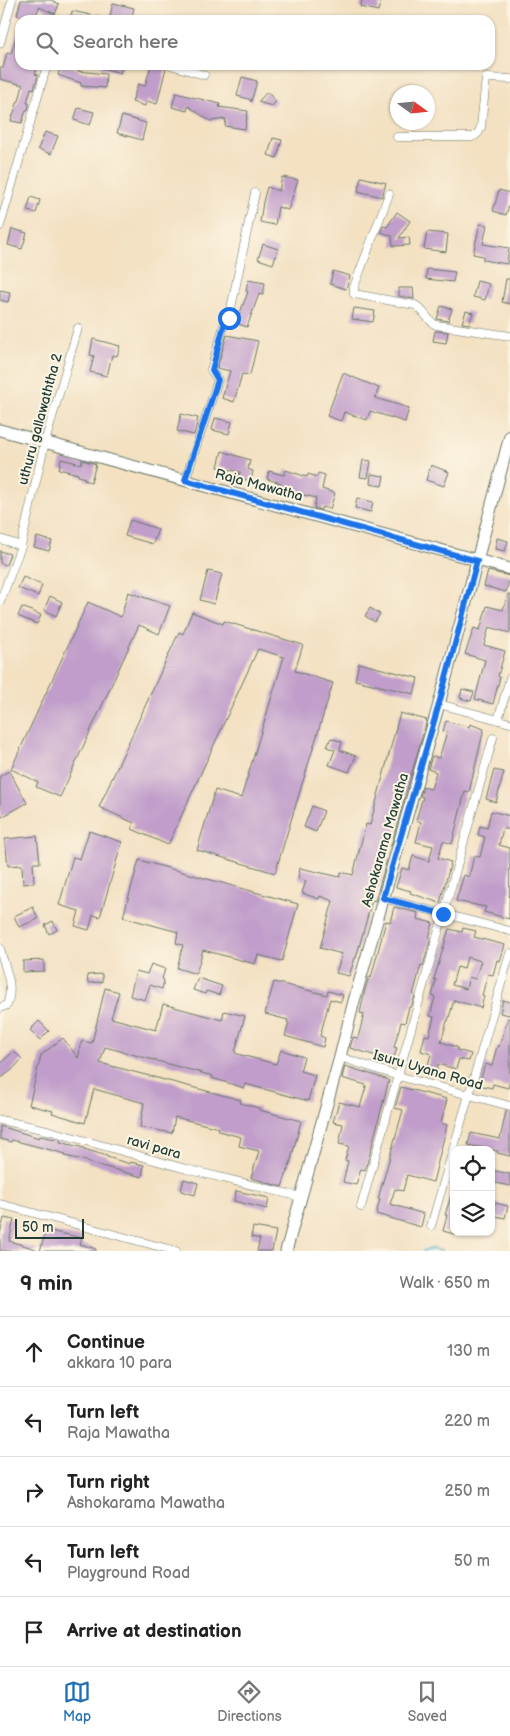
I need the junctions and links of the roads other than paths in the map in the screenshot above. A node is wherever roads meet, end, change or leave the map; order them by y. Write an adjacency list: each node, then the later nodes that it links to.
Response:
1 (12, 0): 2 (street)
2 (0, 43)
3 (45, 70): 10 (street)
4 (189, 70): 5 (street)
5 (204, 74)
6 (510, 79): 7 (street)
7 (397, 137)
8 (255, 193): 16 (street)
9 (389, 194): 12 (street)
10 (0, 226)
11 (78, 328): 15 (street, uthuru gallawaththa 2)
12 (510, 336)
13 (0, 430): 15 (street, Raja Mawatha)
14 (510, 436): 19 (street, Ashokarama Mawatha)
15 (45, 442): 16 (street, Raja Mawatha); 18 (street, uthuru gallawaththa 2)
16 (185, 480): 19 (street, Raja Mawatha)
17 (0, 539): 18 (street)
18 (21, 546): 21 (street, uthuru gallawaththa 2)
19 (477, 561): 20 (street, Raja Mawatha); 23 (street, Ashokarama Mawatha)
20 (510, 569)
21 (0, 602)
22 (510, 678): 24 (street)
23 (439, 704): 24 (street); 27 (street, Ashokarama Mawatha)
24 (498, 720): 25 (street)
25 (510, 723)
26 (493, 738): 28 (street)
27 (383, 898): 28 (street); 33 (street, Ashokarama Mawatha)
28 (443, 914): 29 (street); 34 (street)
29 (510, 932)
30 (0, 948): 32 (street)
31 (510, 953): 35 (street)
32 (0, 1008)
33 (340, 1056): 34 (street, Isuru Uyana Road); 38 (street, Ashokarama Mawatha)
34 (398, 1076): 35 (street, Isuru Uyana Road); 40 (street)
35 (469, 1094): 36 (street, Isuru Uyana Road); 41 (street)
36 (510, 1106)
37 (0, 1120): 38 (street, ravi para)
38 (301, 1197): 43 (street, Ashokarama Mawatha)
39 (0, 1204): 42 (street)
40 (361, 1207)
41 (431, 1226)
42 (176, 1251)
43 (286, 1251)

